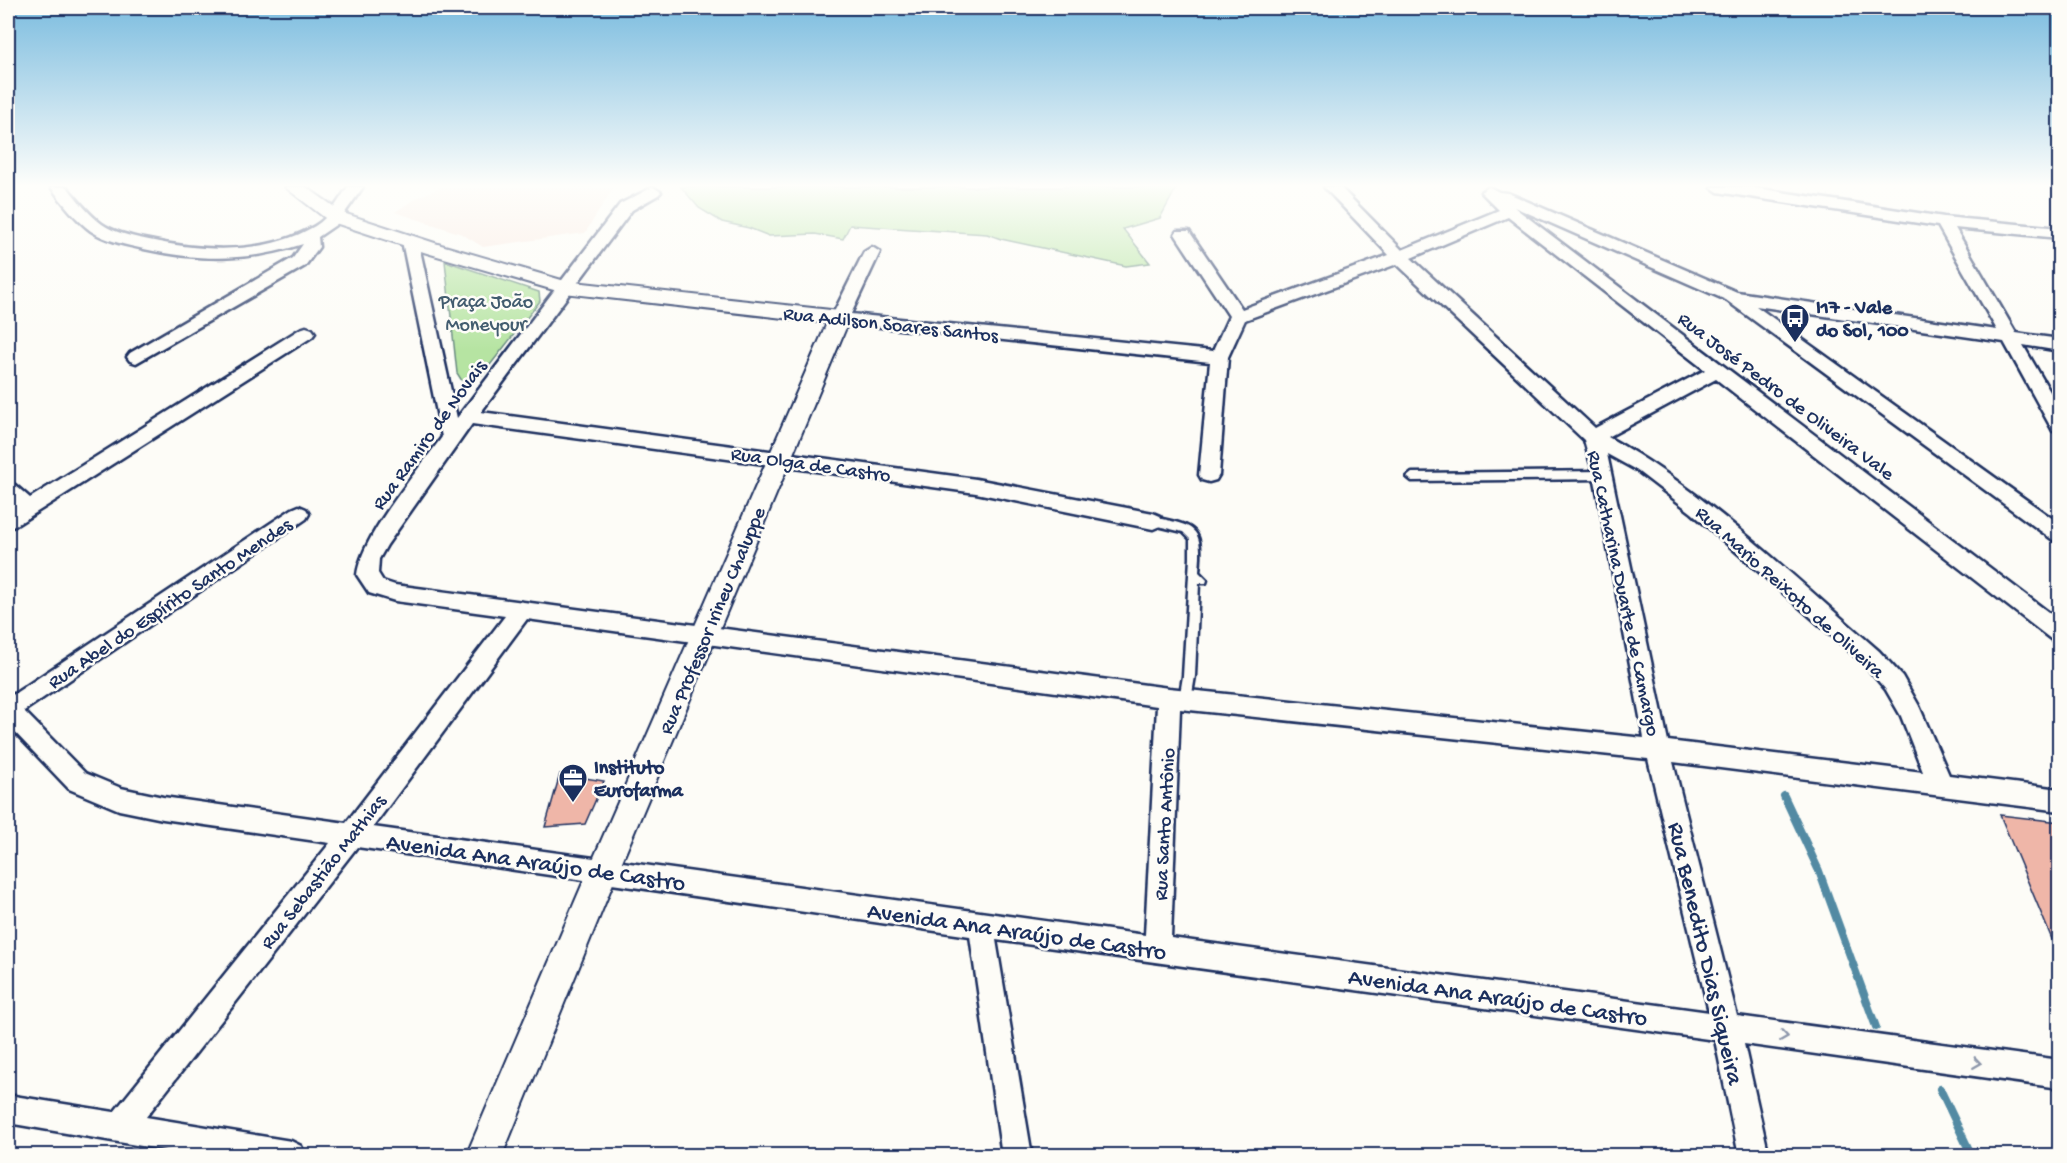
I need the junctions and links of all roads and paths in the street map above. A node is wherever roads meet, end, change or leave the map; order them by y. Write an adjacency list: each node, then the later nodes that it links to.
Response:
1 (133, 241): 2 (street)
2 (290, 241)
3 (311, 241): 21 (street)
4 (410, 241): 14 (street, Rua Adilson Soares Santos); 27 (street)
5 (599, 241): 14 (street, Rua Ramiro de Novais)
6 (1188, 241): 16 (street)
7 (1384, 241): 13 (street, Rua Catharina Duarte de Camargo)
8 (1425, 241): 13 (street)
9 (1555, 241): 23 (street, Rua José Pedro de Oliveira Vale)
10 (1605, 241): 15 (street)
11 (1955, 241): 19 (street)
12 (872, 252): 17 (street, Rua Professor Irineu Chaluppe)
13 (1400, 257): 16 (street); 26 (street, Rua Catharina Duarte de Camargo)
14 (564, 287): 17 (street, Rua Adilson Soares Santos); 24 (street, Rua Ramiro de Novais)
15 (1732, 296): 19 (street); 37 (street)
16 (1238, 316): 22 (street)
17 (840, 318): 22 (street, Rua Adilson Soares Santos); 28 (street, Rua Professor Irineu Chaluppe)
18 (306, 333): 33 (street)
19 (2010, 337): 20 (street); 25 (street)
20 (2060, 345)
21 (136, 357)
22 (1219, 357): 29 (street)
23 (1717, 371): 26 (street); 39 (street, Rua José Pedro de Oliveira Vale)
24 (467, 417): 27 (street, Rua Ramiro de Novais); 28 (street, Rua Olga de Castro)
25 (2060, 426)
26 (1593, 437): 30 (street, Rua Catharina Duarte de Camargo); 44 (street, Rua Mario Peixoto de Oliveira)
27 (452, 438): 38 (street, Rua Ramiro de Novais)
28 (780, 459): 36 (street, Rua Olga de Castro); 40 (street, Rua Professor Irineu Chaluppe)
29 (1209, 475)
30 (1604, 475): 31 (lane); 43 (street, Rua Catharina Duarte de Camargo)
31 (1412, 477)
32 (8, 490): 33 (street)
33 (27, 507): 35 (street)
34 (299, 514): 42 (street, Rua Abel do Espírito Santo Mendes)
35 (8, 521)
36 (1154, 521): 41 (lane)
37 (2060, 535)
38 (520, 611): 40 (street); 46 (street, Rua Sebastião Mathias)
39 (2060, 634)
40 (705, 635): 41 (street); 47 (street, Rua Professor Irineu Chaluppe)
41 (1177, 699): 43 (street); 49 (street, Rua Santo Antônio)
42 (8, 710): 46 (street, Avenida Ana Araújo de Castro)
43 (1658, 750): 44 (street); 50 (street, Rua Benedito Dias Siqueira)
44 (1941, 786): 45 (street)
45 (2060, 800)
46 (352, 835): 47 (street, Avenida Ana Araújo de Castro); 53 (street, Rua Sebastião Mathias)
47 (603, 871): 48 (street, Avenida Ana Araújo de Castro); 55 (street, Rua Professor Irineu Chaluppe)
48 (981, 925): 49 (street, Avenida Ana Araújo de Castro); 56 (street)
49 (1157, 949): 50 (street, Avenida Ana Araújo de Castro)
50 (1726, 1028): 51 (street, Avenida Ana Araújo de Castro, one-way to 51); 57 (street, Rua Benedito Dias Siqueira)
51 (2060, 1074)
52 (8, 1109): 53 (street)
53 (120, 1128): 54 (street)
54 (291, 1155)
55 (484, 1155)
56 (1017, 1155)
57 (1754, 1155)

